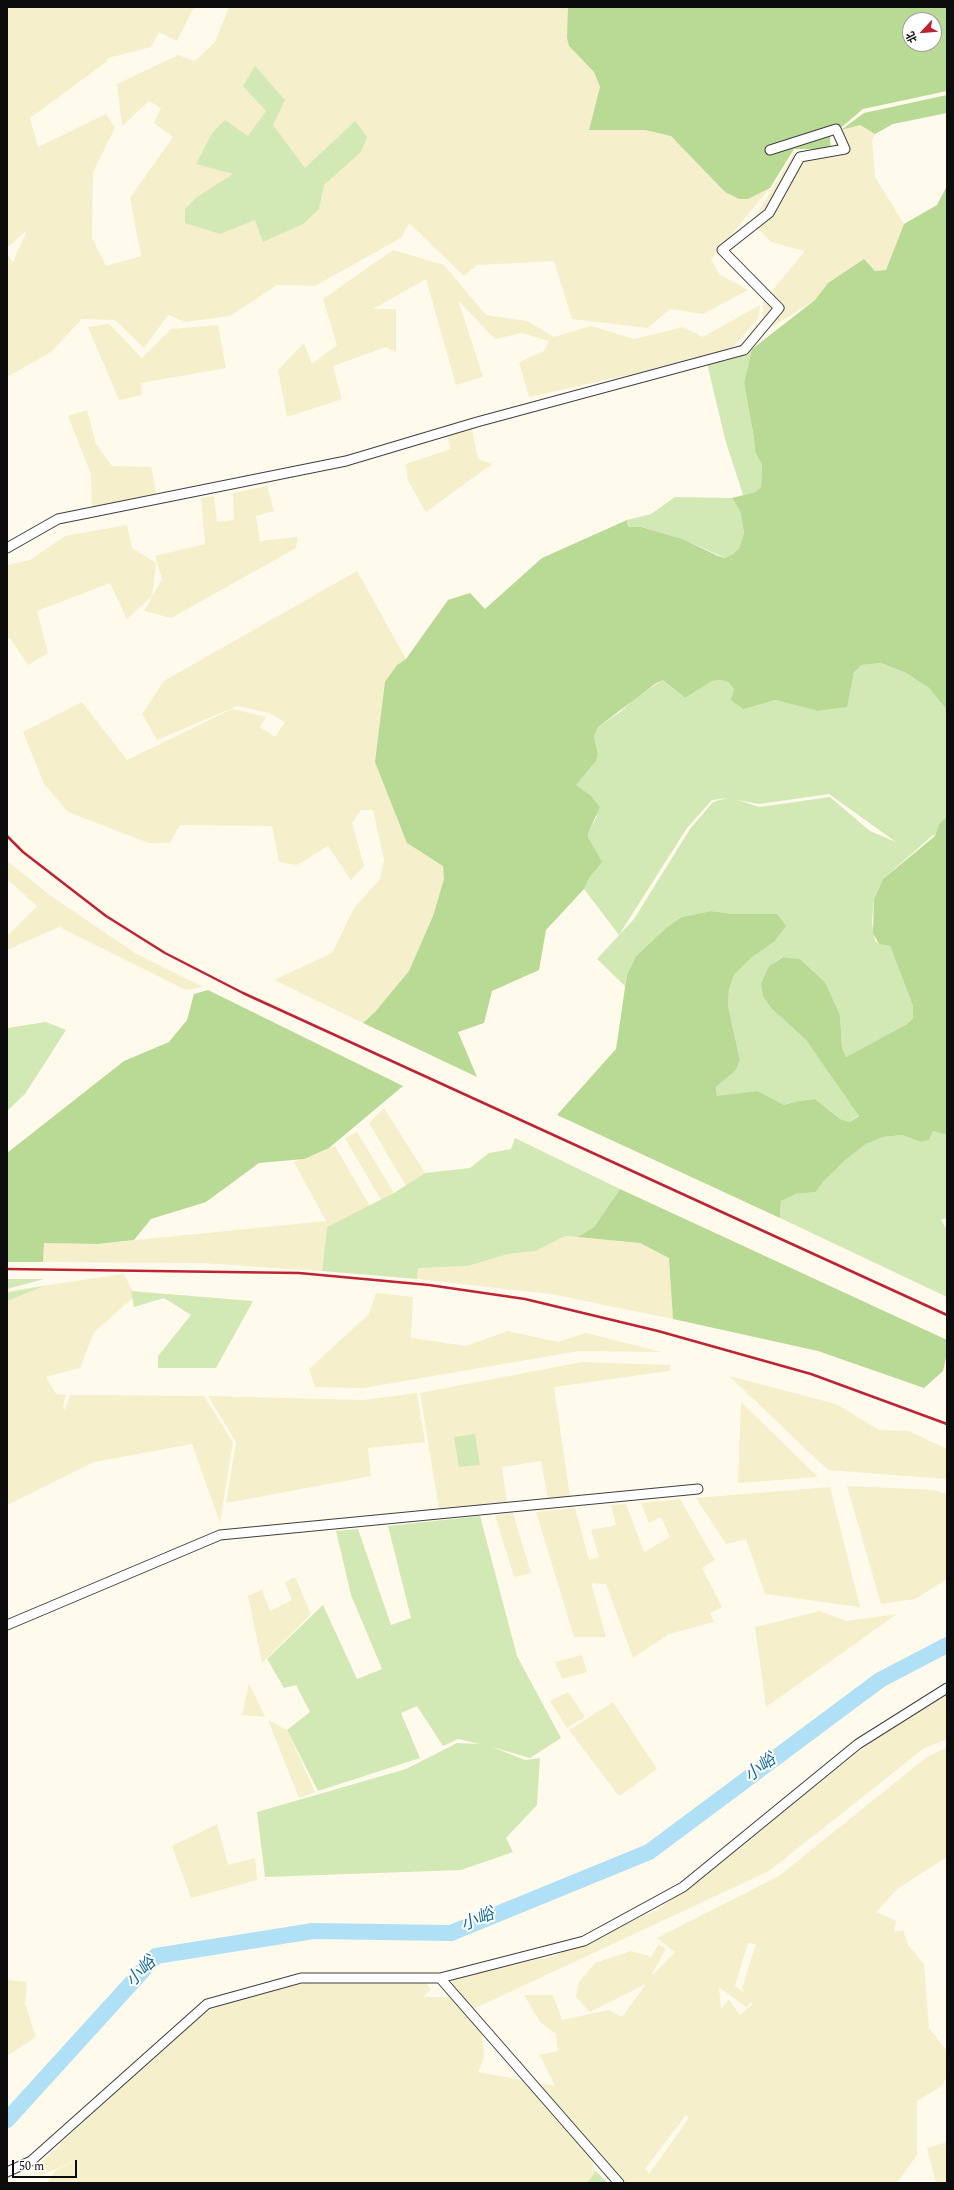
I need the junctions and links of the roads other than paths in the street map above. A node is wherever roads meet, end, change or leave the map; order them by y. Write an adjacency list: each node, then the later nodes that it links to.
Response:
1 (770, 150): 2 (street)
2 (7, 548)
3 (698, 1489): 4 (street)
4 (7, 1625)
5 (947, 1688): 6 (street)
6 (440, 1978): 7 (street); 8 (street)
7 (7, 2172)
8 (619, 2183)

